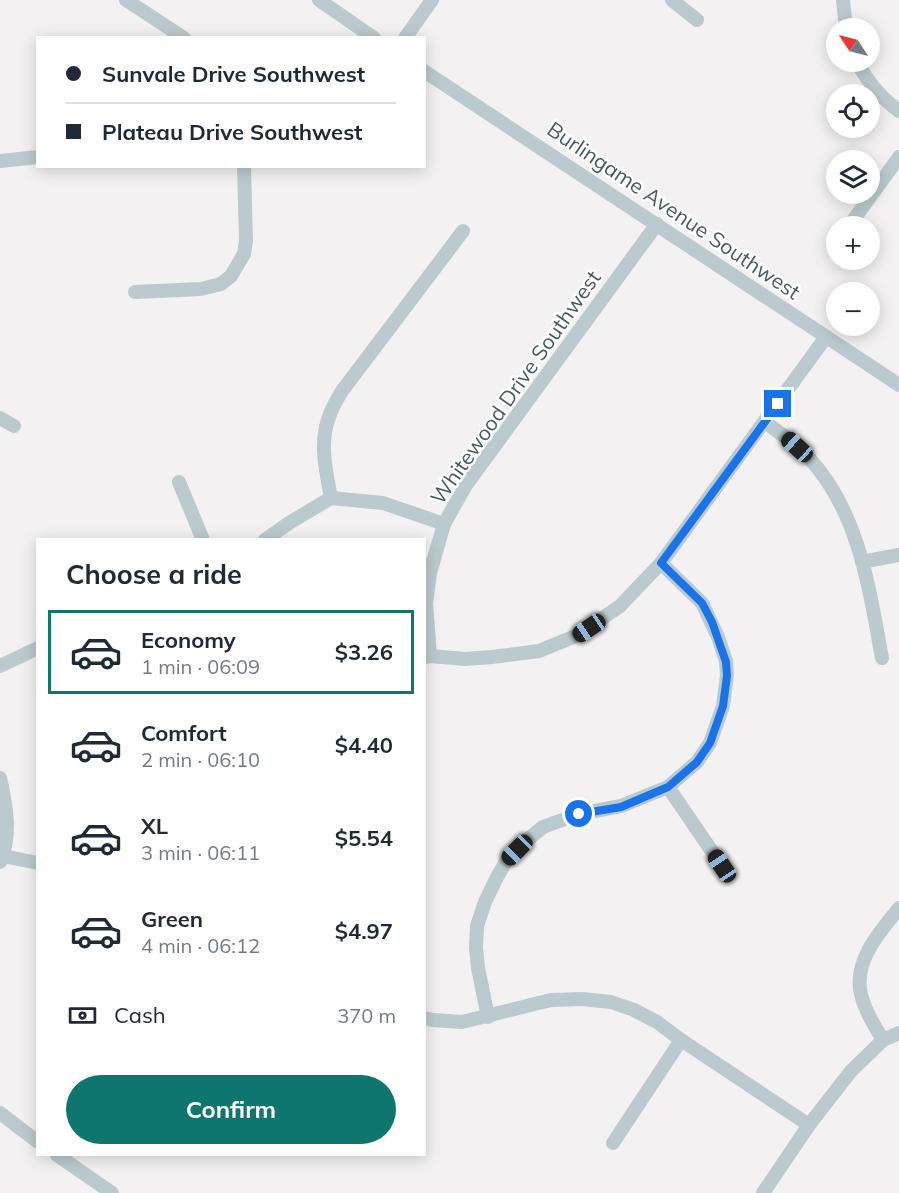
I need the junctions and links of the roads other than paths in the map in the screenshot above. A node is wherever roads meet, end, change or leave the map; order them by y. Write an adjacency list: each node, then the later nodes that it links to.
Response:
1 (126, 0): 8 (street)
2 (319, 0): 9 (street)
3 (432, 0): 10 (street)
4 (672, 0): 7 (street)
5 (843, 0): 6 (street)
6 (845, 18)
7 (697, 20)
8 (181, 36)
9 (371, 36)
10 (406, 36)
11 (426, 72): 19 (street, Burlingame Avenue Southwest)
12 (862, 72): 13 (street)
13 (899, 111)
14 (36, 157): 16 (street)
15 (899, 157): 18 (street)
16 (0, 160)
17 (244, 168): 21 (street)
18 (856, 216)
19 (657, 224): 22 (street, Burlingame Avenue Southwest); 29 (street, Whitewood Drive Southwest)
20 (463, 231): 28 (street)
21 (135, 292)
22 (826, 337): 23 (street, Burlingame Avenue Southwest); 25 (street)
23 (899, 385)
24 (0, 418): 26 (street)
25 (765, 422): 33 (street); 34 (street)
26 (14, 426)
27 (179, 482): 30 (street)
28 (331, 498): 29 (street); 31 (street)
29 (444, 524): 36 (street, Whitewood Drive Southwest)
30 (202, 538)
31 (268, 538)
32 (899, 555): 33 (street)
33 (862, 562): 37 (street)
34 (661, 563): 36 (street); 40 (street)
35 (36, 649): 38 (street)
36 (427, 656)
37 (882, 658)
38 (0, 666)
39 (0, 778): 41 (street)
40 (668, 787): 43 (street); 45 (street)
41 (1, 859): 42 (street)
42 (36, 863)
43 (722, 866)
44 (899, 908): 49 (street)
45 (488, 1017): 46 (street); 48 (street)
46 (426, 1018)
47 (899, 1033): 49 (street)
48 (681, 1040): 51 (street); 53 (street)
49 (883, 1040): 51 (street)
50 (0, 1113): 52 (street)
51 (809, 1125): 56 (street)
52 (36, 1140)
53 (613, 1143)
54 (58, 1156): 55 (street)
55 (112, 1193)
56 (763, 1193)

